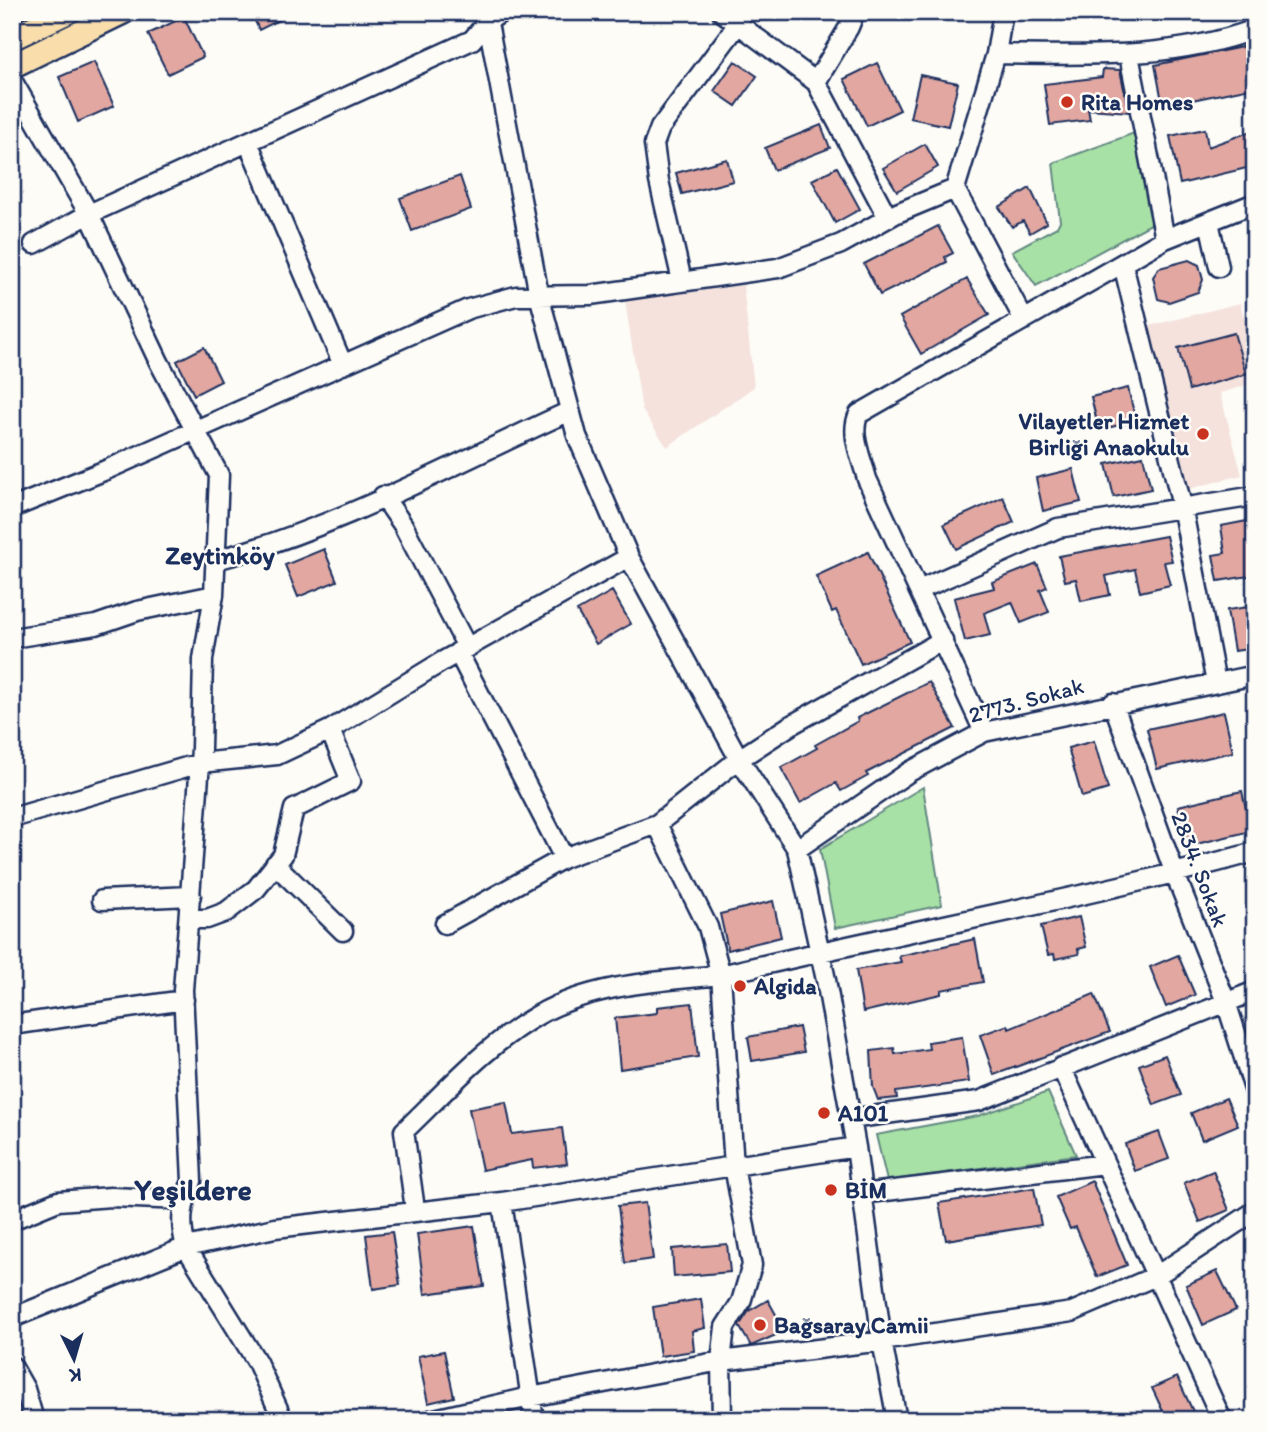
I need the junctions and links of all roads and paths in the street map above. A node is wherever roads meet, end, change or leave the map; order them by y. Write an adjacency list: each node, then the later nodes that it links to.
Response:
1 (67, 12): 9 (main road)
2 (123, 12): 12 (main road)
3 (722, 12): 7 (street)
4 (855, 12): 14 (street)
5 (1003, 12): 10 (street)
6 (492, 15): 15 (street); 26 (street)
7 (738, 24): 14 (street); 25 (street)
8 (1255, 29): 11 (street)
9 (12, 38)
10 (996, 54): 11 (street); 16 (street)
11 (1129, 55): 21 (street)
12 (12, 66)
13 (12, 80): 18 (street)
14 (816, 82): 19 (street)
15 (248, 142): 18 (street); 28 (street)
16 (955, 189): 19 (street); 27 (street)
17 (1255, 203): 20 (street)
18 (89, 214): 22 (street); 30 (street)
19 (888, 218): 25 (street)
20 (1209, 222): 21 (street); 24 (street)
21 (1165, 239): 23 (street)
22 (34, 244)
23 (1123, 264): 27 (street); 33 (street)
24 (1219, 267)
25 (682, 281): 26 (street)
26 (539, 295): 28 (street); 29 (street)
27 (1024, 320): 37 (street)
28 (343, 365): 30 (street)
29 (570, 411): 31 (street); 35 (street)
30 (195, 431): 34 (street); 36 (street)
31 (383, 496): 36 (street); 41 (street)
32 (1255, 496): 33 (street)
33 (1182, 506): 37 (street); 43 (street)
34 (12, 508)
35 (629, 557): 41 (street); 47 (street)
36 (216, 560): 38 (street)
37 (919, 590): 40 (street)
38 (214, 595): 39 (street); 48 (street)
39 (12, 638)
40 (943, 640): 46 (street); 47 (street)
41 (463, 650): 45 (street); 53 (street)
42 (1255, 675): 43 (street, 2773. Sokak)
43 (1216, 683): 44 (street, 2773. Sokak)
44 (1114, 703): 46 (street, 2773. Sokak); 55 (street, 2834. Sokak)
45 (330, 730): 48 (street); 54 (street)
46 (984, 732): 51 (street, 2773. Sokak)
47 (739, 759): 50 (street); 51 (street)
48 (200, 763): 49 (street); 56 (street)
49 (12, 818)
50 (657, 824): 53 (street); 62 (street)
51 (797, 849): 61 (street)
52 (1255, 852): 55 (street)
53 (564, 858): 59 (street)
54 (275, 864): 58 (street); 60 (street)
55 (1175, 874): 61 (street); 65 (street, 2834. Sokak)
56 (191, 896): 57 (street); 58 (street)
57 (102, 900)
58 (189, 919): 64 (street)
59 (445, 924)
60 (343, 931)
61 (820, 951): 62 (street); 69 (street)
62 (721, 975): 72 (street); 76 (street)
63 (1255, 991): 65 (street)
64 (184, 1000): 66 (street); 74 (street)
65 (1227, 1003): 67 (street); 68 (street, 2834. Sokak)
66 (12, 1025)
67 (1062, 1068): 69 (street); 71 (street)
68 (1255, 1092)
69 (850, 1119): 70 (street)
70 (856, 1147): 72 (street); 73 (street)
71 (1105, 1164): 73 (street); 80 (street)
72 (734, 1166): 75 (street); 83 (street)
73 (862, 1194): 82 (street)
74 (183, 1200): 78 (street); 79 (street)
75 (502, 1202): 76 (street); 86 (street)
76 (415, 1209): 79 (street)
77 (1255, 1211): 80 (street)
78 (12, 1220)
79 (186, 1247): 81 (street); 89 (street)
80 (1156, 1276): 82 (street); 94 (street)
81 (12, 1318)
82 (882, 1341): 83 (street); 93 (street)
83 (721, 1360): 86 (street); 92 (street)
84 (12, 1366): 85 (street)
85 (18, 1392): 88 (street)
86 (530, 1397): 87 (street); 91 (street)
87 (450, 1418): 90 (street)
88 (34, 1420)
89 (283, 1420)
90 (430, 1420)
91 (534, 1420)
92 (722, 1420)
93 (897, 1420)
94 (1222, 1420)

